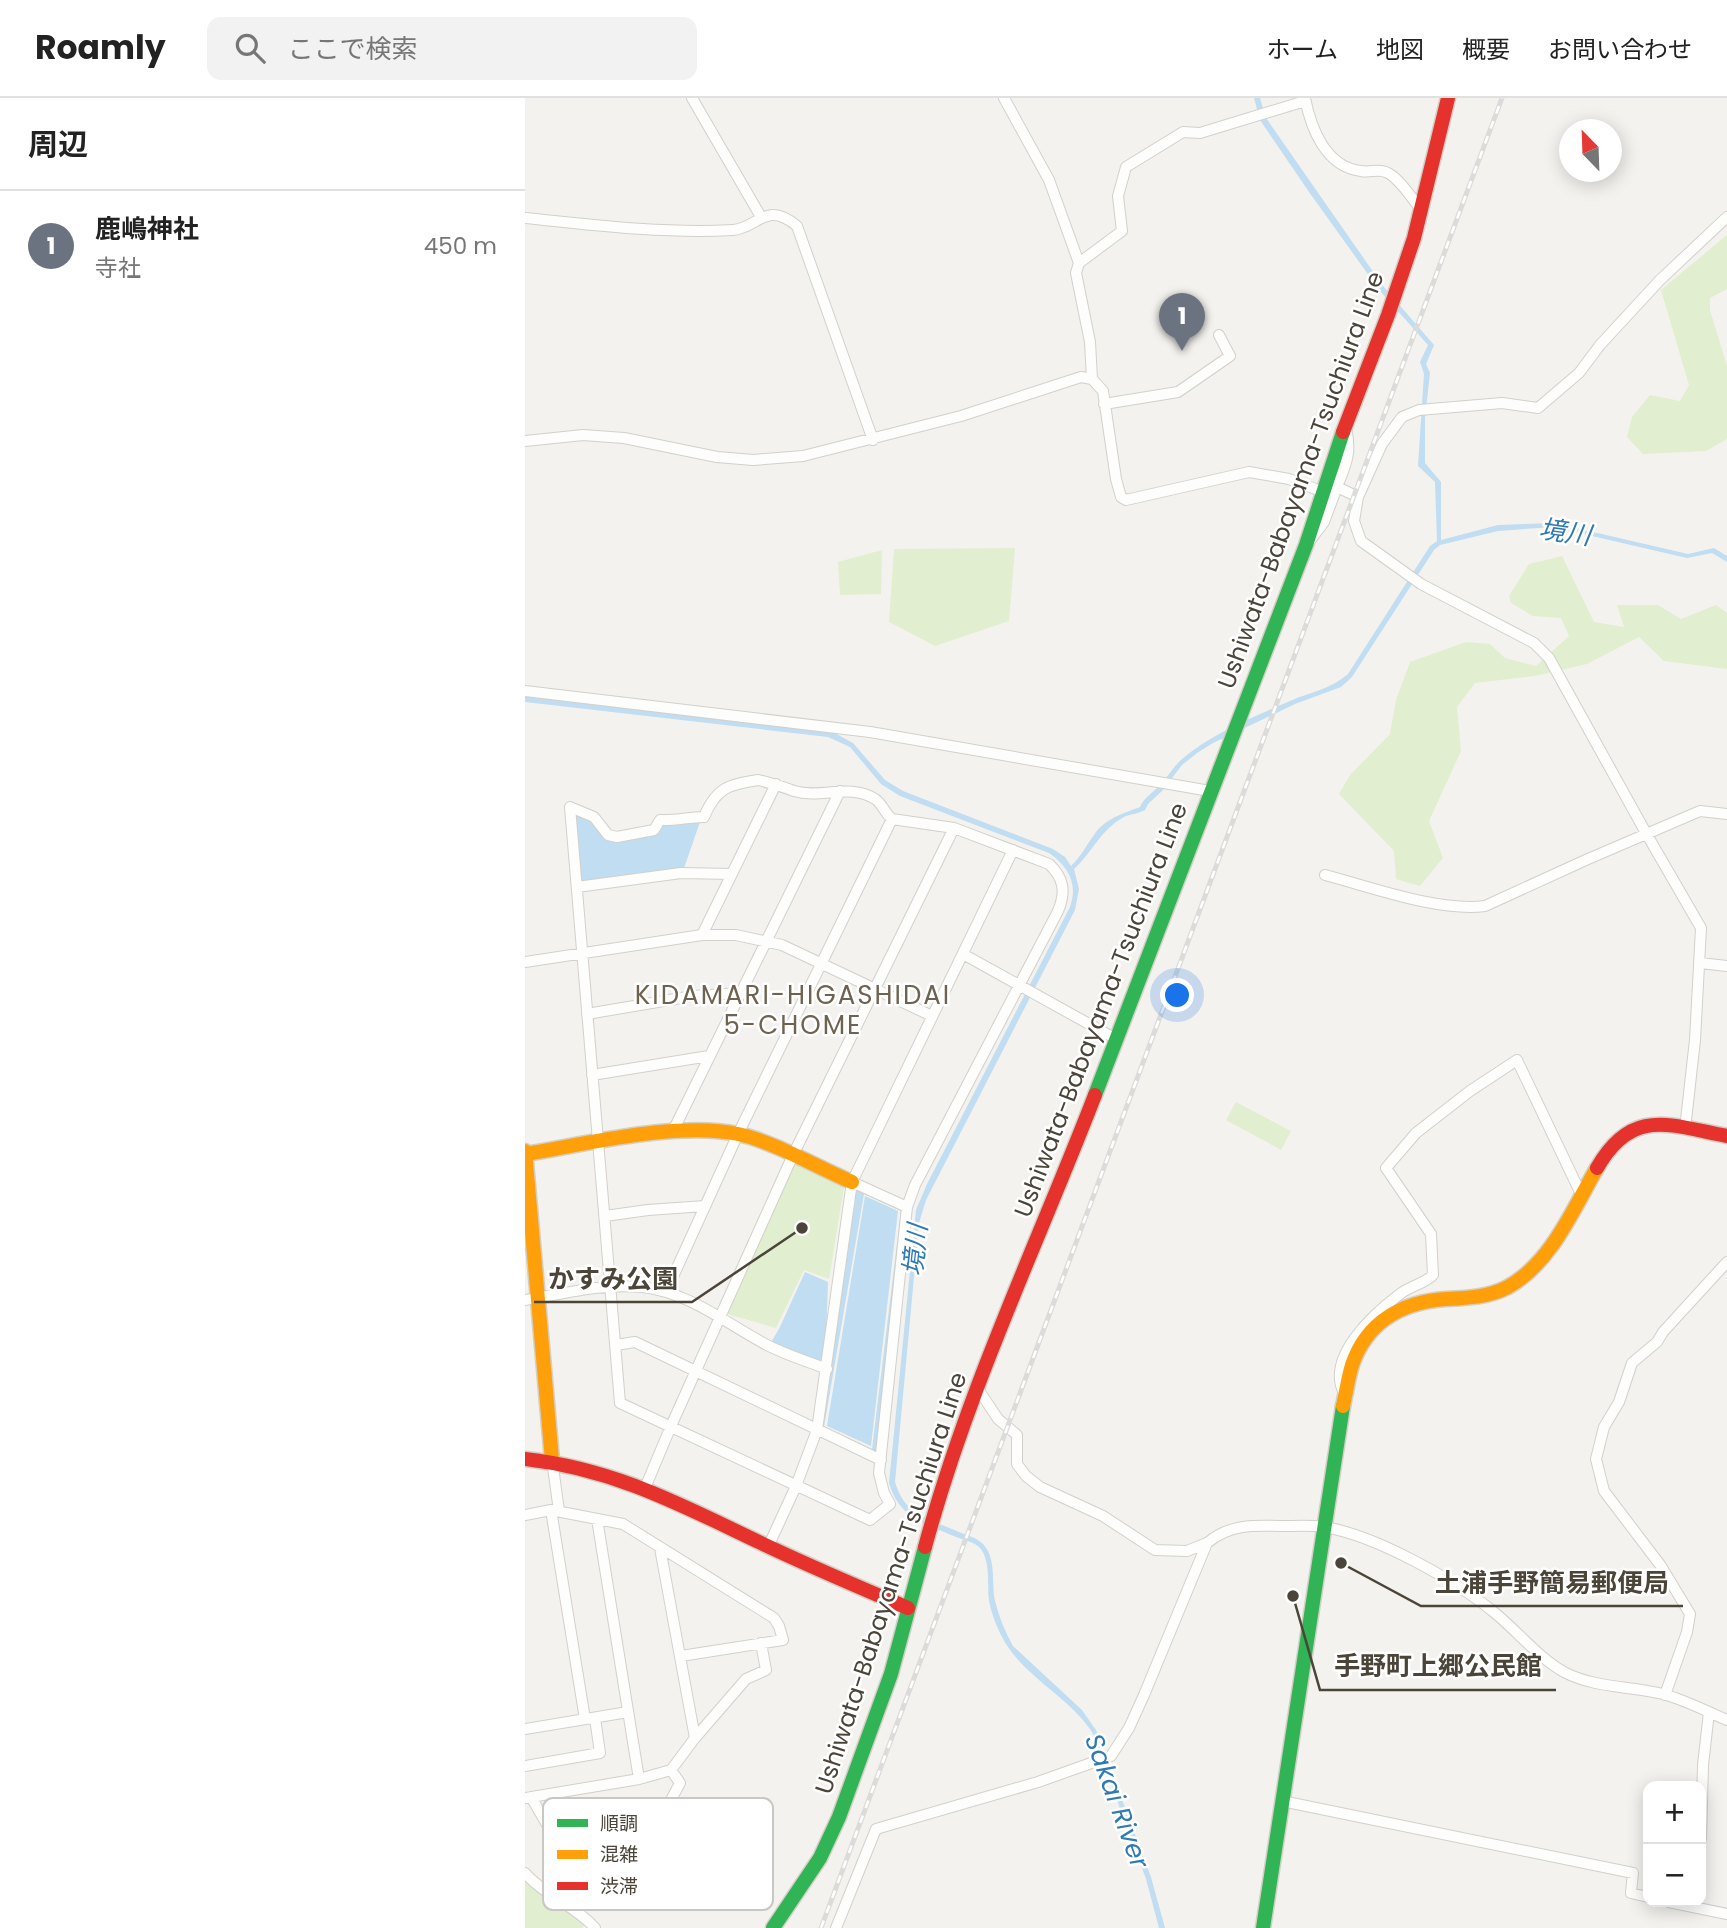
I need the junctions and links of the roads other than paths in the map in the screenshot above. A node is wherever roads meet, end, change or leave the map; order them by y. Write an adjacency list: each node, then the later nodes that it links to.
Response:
1 (693, 98): 6 (street)
2 (1004, 98): 9 (street)
3 (1448, 98): 5 (street, Ushiwata-Babayama-Tsuchiura Line)
4 (1305, 99): 5 (street); 9 (street)
5 (1421, 209): 13 (street, Ushiwata-Babayama-Tsuchiura Line)
6 (761, 217): 8 (street); 14 (street)
7 (1727, 217): 18 (street)
8 (525, 218)
9 (1079, 263): 11 (street)
10 (1219, 335): 12 (street)
11 (1092, 379): 12 (street); 14 (street)
12 (1104, 404): 17 (street)
13 (1346, 428): 16 (street); 17 (street, Ushiwata-Babayama-Tsuchiura Line)
14 (873, 440): 15 (street)
15 (525, 441)
16 (1337, 488): 18 (street); 19 (street)
17 (1321, 491): 19 (street, Ushiwata-Babayama-Tsuchiura Line)
18 (1359, 497): 27 (street)
19 (1306, 545): 23 (street, Ushiwata-Babayama-Tsuchiura Line)
20 (525, 691): 23 (street)
21 (776, 784): 22 (street); 29 (street); 31 (street)
22 (840, 791): 25 (street); 33 (street)
23 (1210, 791): 45 (street, Ushiwata-Babayama-Tsuchiura Line)
24 (1727, 814): 27 (street)
25 (892, 819): 26 (street); 37 (street)
26 (954, 828): 28 (street); 41 (street)
27 (1646, 833): 30 (street); 38 (street)
28 (1013, 850): 35 (street); 40 (street)
29 (732, 874): 31 (street); 32 (street)
30 (1325, 875)
31 (577, 887): 34 (street)
32 (702, 935): 33 (street); 34 (street)
33 (766, 940): 37 (street); 42 (street)
34 (582, 953): 36 (street); 43 (street)
35 (963, 954): 40 (street); 44 (street)
36 (525, 962)
37 (822, 962): 41 (street); 50 (street)
38 (1700, 963): 39 (street); 48 (street)
39 (1727, 966)
40 (1019, 983): 45 (street); 58 (street)
41 (875, 989): 44 (street); 54 (street)
42 (740, 993): 43 (street); 46 (street)
43 (587, 1014): 47 (street)
44 (932, 1016): 55 (street)
45 (1116, 1039): 68 (street, Ushiwata-Babayama-Tsuchiura Line)
46 (709, 1056): 47 (street); 49 (street)
47 (593, 1075): 52 (street)
48 (1685, 1129): 51 (street); 56 (street)
49 (673, 1131): 50 (street); 52 (street)
50 (738, 1134): 54 (street); 57 (street)
51 (1727, 1136)
52 (598, 1143): 53 (street); 59 (street)
53 (525, 1153): 63 (street)
54 (793, 1155): 55 (street); 64 (street)
55 (852, 1182): 58 (street); 66 (street)
56 (1581, 1194): 69 (street); 69 (street)
57 (705, 1206): 59 (street); 62 (street)
58 (907, 1207): 74 (street)
59 (605, 1216): 61 (street)
60 (1727, 1262): 87 (street)
61 (611, 1287): 62 (street); 63 (street); 65 (street)
62 (666, 1292): 64 (street)
63 (532, 1299): 73 (street)
64 (721, 1317): 66 (street); 67 (street)
65 (616, 1345): 67 (street); 70 (street)
66 (827, 1369): 71 (street)
67 (696, 1372): 70 (street); 71 (street)
68 (978, 1389): 81 (street); 84 (street, Ushiwata-Babayama-Tsuchiura Line)
69 (1345, 1396): 80 (street)
70 (671, 1426): 75 (street); 76 (street)
71 (817, 1430): 74 (street); 75 (street)
72 (525, 1459): 73 (street)
73 (552, 1460): 76 (street); 77 (street)
74 (881, 1460): 75 (street)
75 (796, 1486): 82 (street)
76 (645, 1488): 82 (street)
77 (555, 1511): 78 (street); 79 (street); 90 (street)
78 (525, 1515)
79 (597, 1519): 83 (street); 88 (street)
80 (1325, 1527): 81 (street); 87 (street); 101 (street)
81 (1207, 1543): 111 (street)
82 (768, 1547): 84 (street)
83 (660, 1548): 85 (street); 86 (street)
84 (908, 1608): 110 (street, Ushiwata-Babayama-Tsuchiura Line)
85 (761, 1643): 86 (street); 94 (street)
86 (681, 1656): 94 (street)
87 (1665, 1695): 89 (street)
88 (628, 1712): 90 (street); 97 (street)
89 (1709, 1712): 91 (street); 98 (street)
90 (590, 1718): 93 (street); 95 (street)
91 (1727, 1720)
92 (525, 1724): 93 (street)
93 (525, 1729)
94 (695, 1738): 96 (street)
95 (525, 1766)
96 (671, 1770): 97 (street); 100 (street)
97 (639, 1779): 99 (street)
98 (1703, 1781)
99 (528, 1798): 102 (street)
100 (672, 1798)
101 (1282, 1801): 105 (street); 112 (street)
102 (543, 1819)
103 (525, 1873): 104 (street)
104 (543, 1891)
105 (1643, 1896)
106 (1700, 1907): 108 (street)
107 (571, 1910): 109 (street)
108 (1727, 1914)
109 (595, 1928)
110 (773, 1928)
111 (836, 1928)
112 (1263, 1928)

